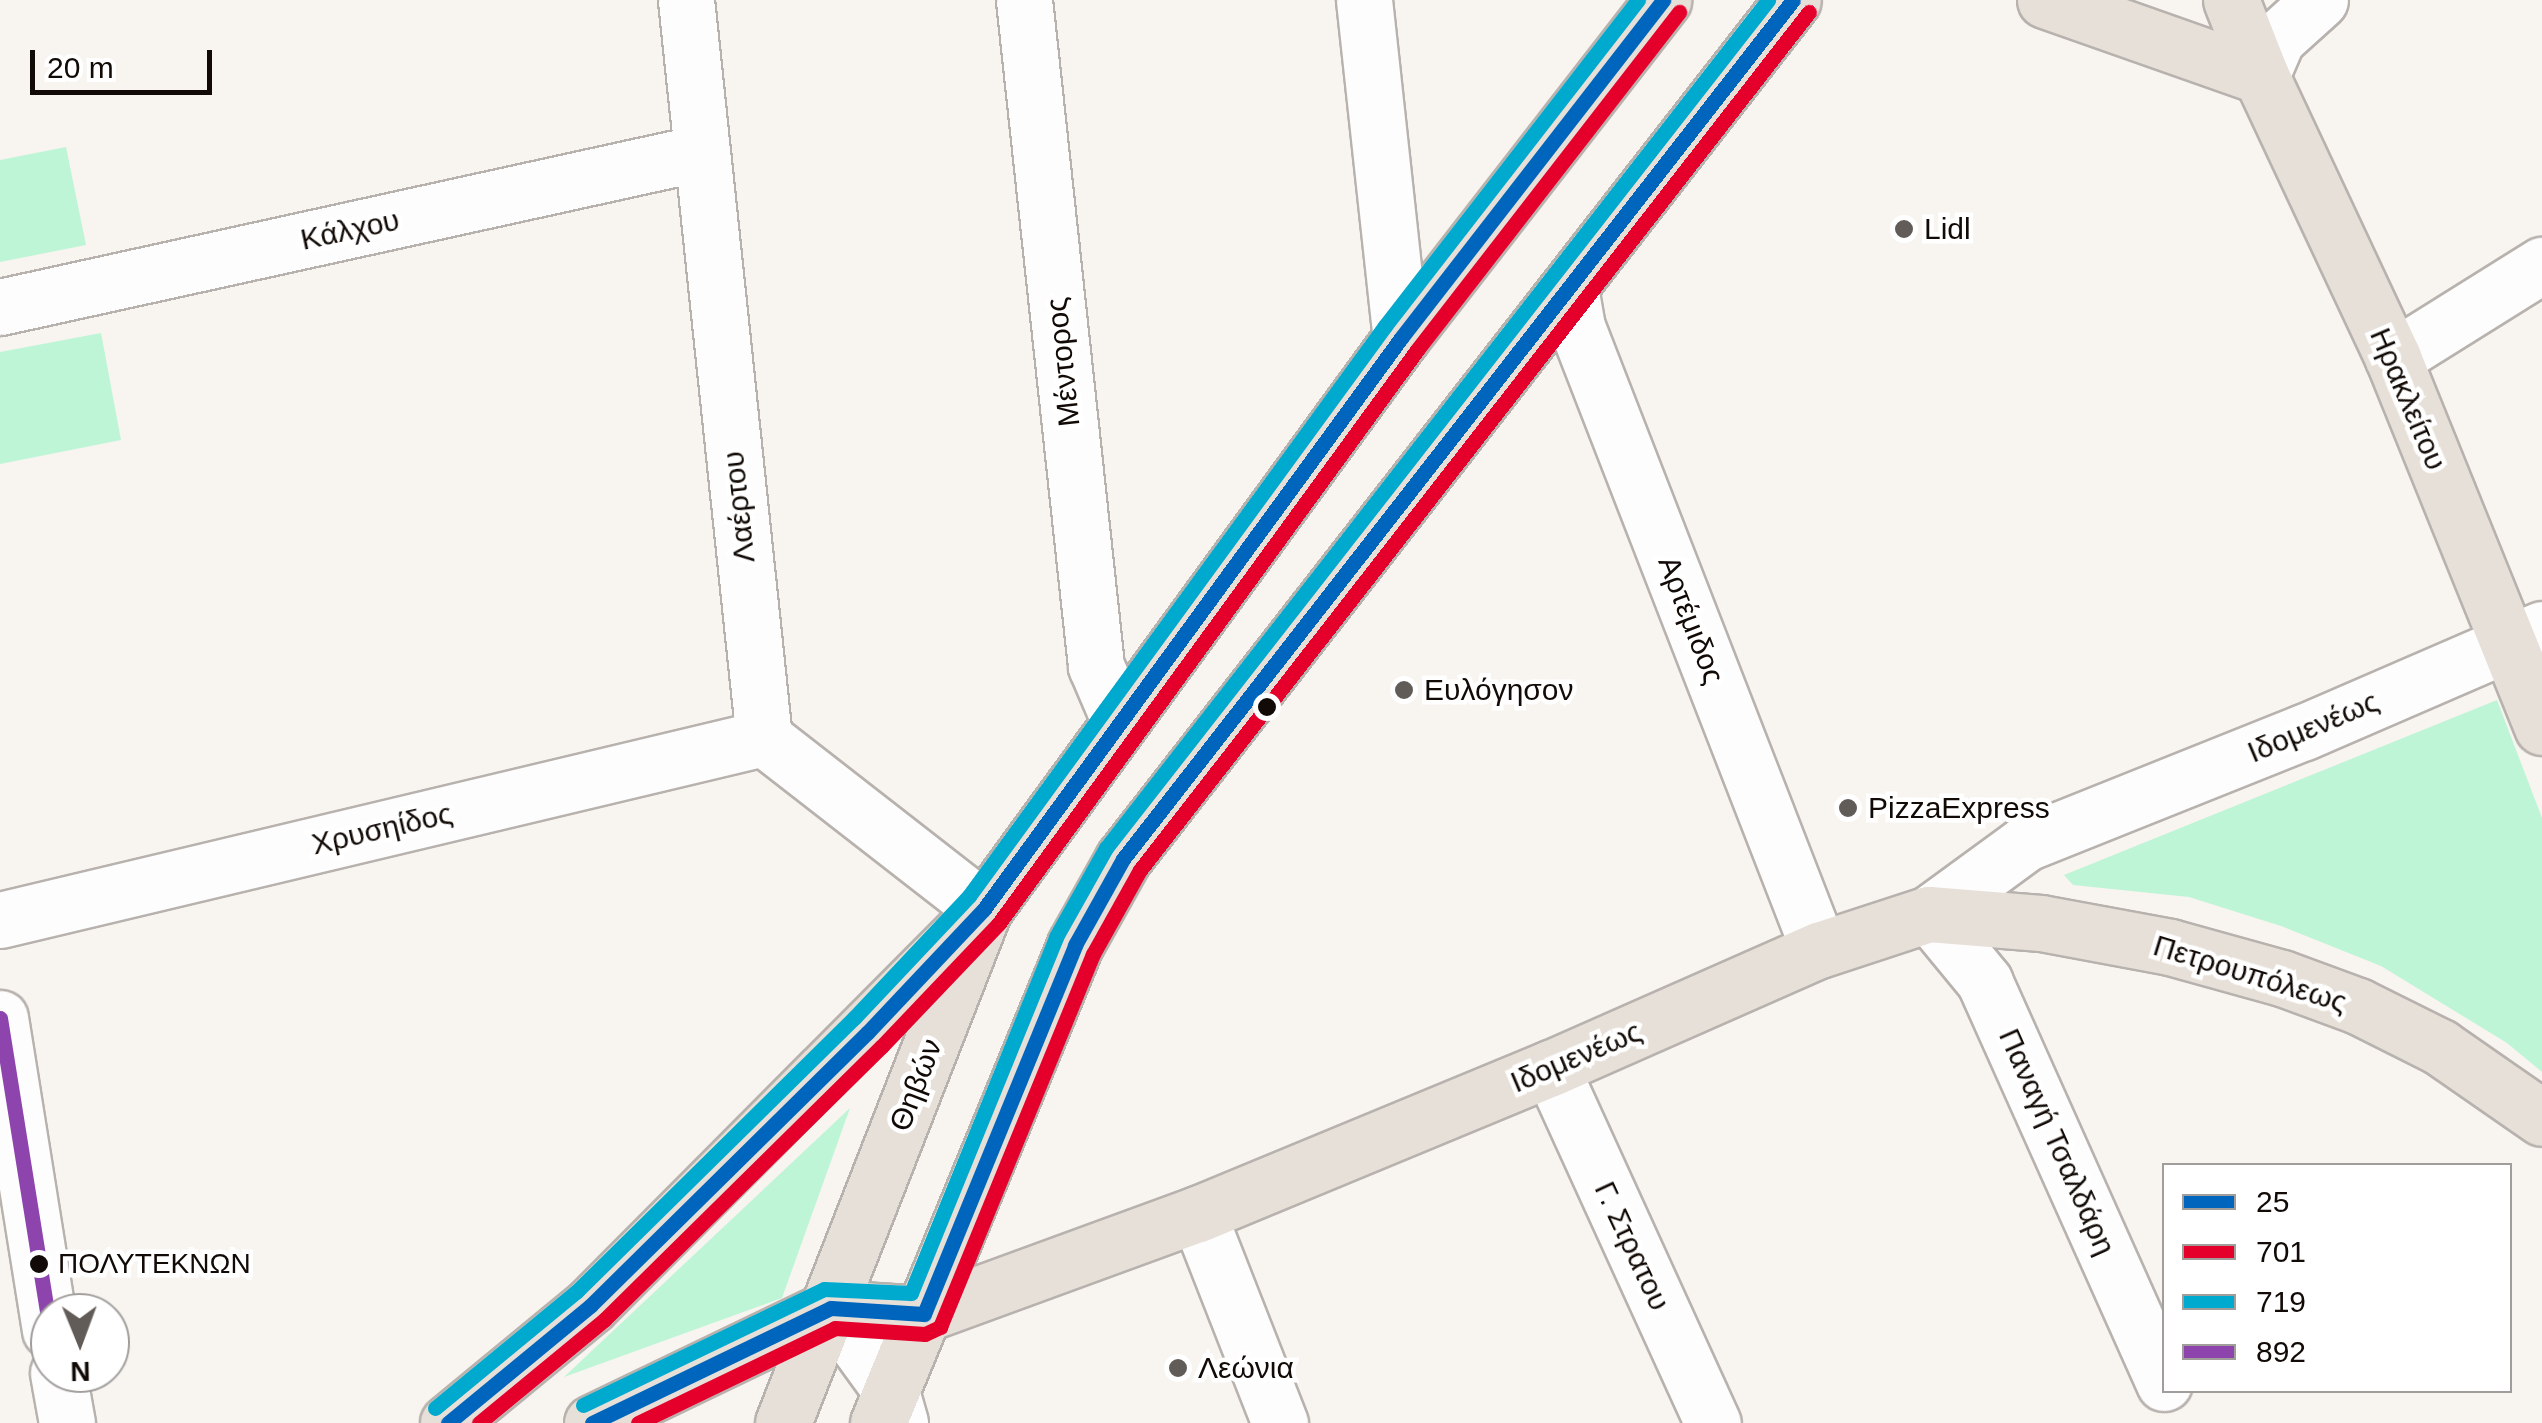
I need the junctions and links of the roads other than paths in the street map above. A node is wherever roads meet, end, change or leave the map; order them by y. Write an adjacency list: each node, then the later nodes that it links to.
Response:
1 (686, 0): 10 (street, Λαέρτου)
2 (1024, 0): 17 (street, Μέντορος)
3 (1364, 0): 14 (street)
4 (1663, 0): 14 (main road, Θηβών)
5 (1793, 0): 12 (main road)
6 (2045, 0): 9 (main road)
7 (2231, 0): 9 (main road, Ηρακλείτου)
8 (2320, 0): 9 (street)
9 (2261, 76): 15 (main road, Ηρακλείτου)
10 (699, 153): 13 (street, Κάλχου); 19 (street, Λαέρτου)
11 (2542, 265): 15 (street)
12 (1570, 287): 23 (street, Αρτέμιδος); 30 (main road)
13 (0, 307)
14 (1401, 338): 17 (main road, Θηβών)
15 (2392, 358): 16 (main road, Ηρακλείτου)
16 (2526, 636): 18 (main road, Ηρακλείτου); 21 (street, Ιδομενέως)
17 (1119, 720): 20 (main road, Θηβών)
18 (2542, 727)
19 (764, 738): 20 (street); 22 (street, Χρυσηίδος)
20 (984, 909): 29 (main road, Θηβών); 36 (main road)
21 (1929, 914): 23 (main road, Ιδομενέως); 26 (main road, Πετρουπόλεως); 31 (street, Παναγή Τσαλδάρη)
22 (0, 920)
23 (1820, 950): 25 (main road, Ιδομενέως)
24 (0, 1018): 28 (street)
25 (1551, 1068): 27 (main road, Ιδομενέως); 40 (street, Γ. Στρατου)
26 (2542, 1118)
27 (1198, 1214): 30 (main road, Ιδομενέως); 39 (street)
28 (44, 1293)
29 (831, 1308): 30 (main road, Ιδομενέως); 34 (street); 37 (main road, Ιδομενέως); 38 (main road, Θηβών)
30 (924, 1314): 34 (main road)
31 (2162, 1379)
32 (62, 1393): 35 (street)
33 (2169, 1393): 41 (street)
34 (890, 1412)
35 (67, 1423)
36 (448, 1423)
37 (592, 1423)
38 (784, 1423)
39 (1280, 1423)
40 (1713, 1423)
41 (2183, 1423)

